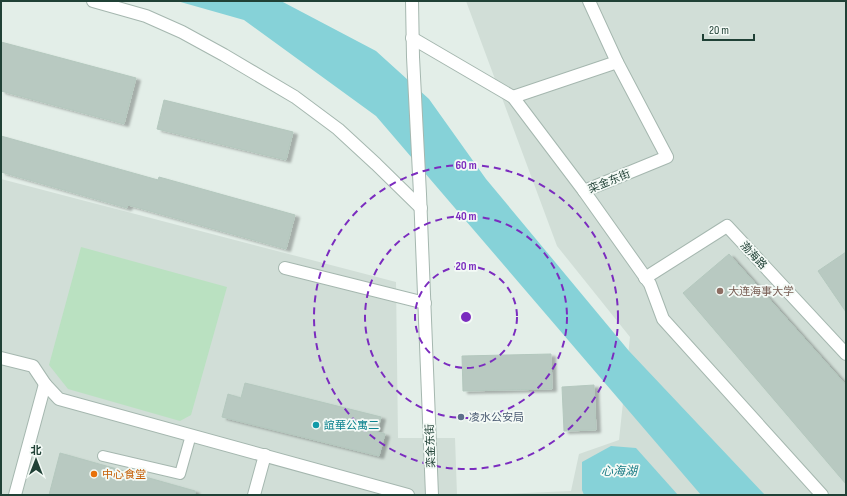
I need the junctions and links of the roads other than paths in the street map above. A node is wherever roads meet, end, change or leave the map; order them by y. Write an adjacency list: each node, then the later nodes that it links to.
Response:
1 (93, 1): 8 (street)
2 (412, 1): 4 (street, 栾金东街)
3 (589, 1): 5 (street, 栾金东街)
4 (412, 38): 6 (street, 栾金东街); 8 (street, 栾金东街)
5 (617, 62): 6 (street); 7 (street, 栾金东街)
6 (513, 97): 7 (street, 栾金东街)
7 (584, 191): 10 (street)
8 (421, 208): 11 (street, 栾金东街)
9 (285, 268): 11 (street)
10 (645, 278): 12 (street, 渤海路); 22 (street)
11 (425, 304): 21 (street, 栾金东街)
12 (846, 354)
13 (1, 358): 14 (street)
14 (46, 384): 15 (street); 18 (street)
15 (191, 435): 16 (street); 17 (lane)
16 (265, 455): 19 (street); 20 (street)
17 (103, 456)
18 (15, 495)
19 (254, 495)
20 (408, 495)
21 (432, 495)
22 (822, 495)

